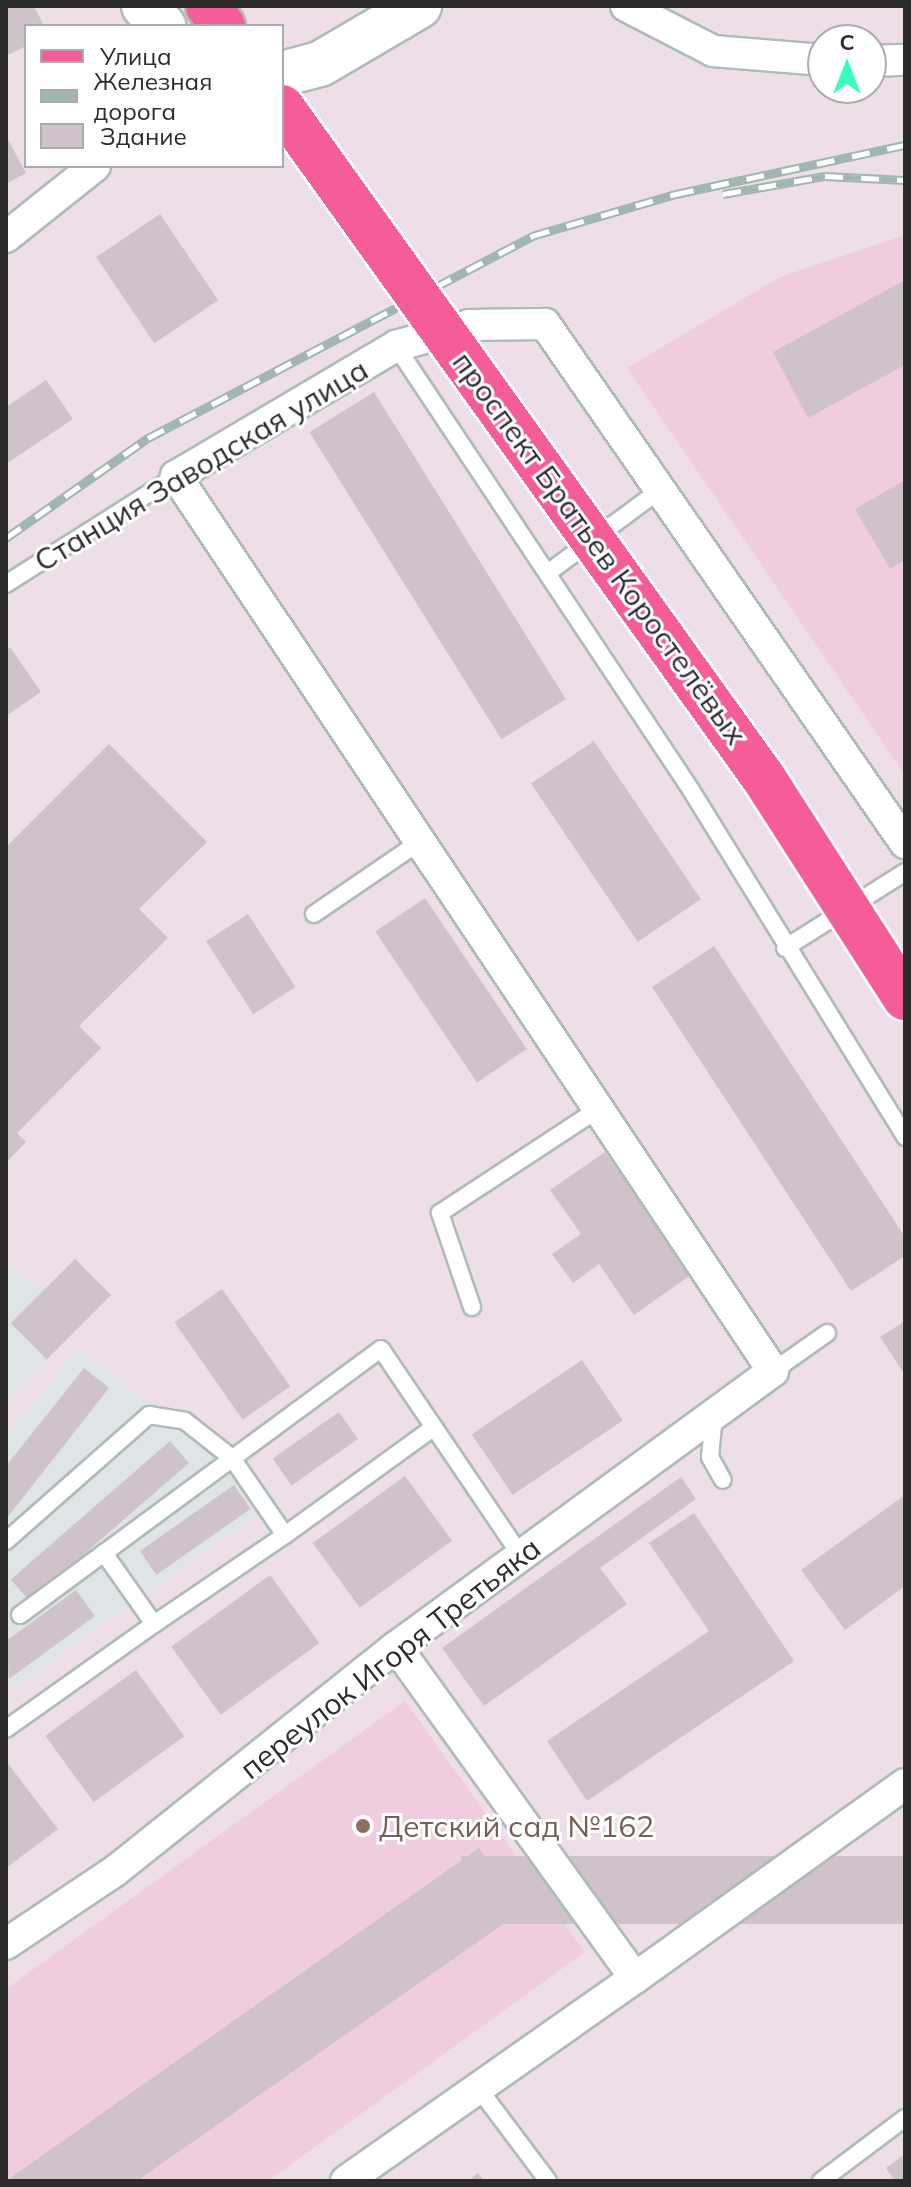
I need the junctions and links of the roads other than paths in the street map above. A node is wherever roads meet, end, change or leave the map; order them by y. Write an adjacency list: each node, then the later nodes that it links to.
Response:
1 (144, 6): 5 (main road)
2 (208, 6): 6 (main road)
3 (419, 6): 8 (main road)
4 (626, 6): 7 (street)
5 (161, 24)
6 (222, 24)
7 (807, 59)
8 (284, 73)
9 (284, 110): 22 (main road, проспект Братьев Коростелёвых, bridge)
10 (92, 168): 11 (street)
11 (6, 237)
12 (396, 346): 13 (street, Станция Заводская улица); 14 (street, Станция Заводская улица); 15 (lane)
13 (176, 476): 16 (lane, Станция Заводская улица); 17 (street)
14 (660, 490): 15 (lane); 18 (street)
15 (549, 572): 21 (lane)
16 (6, 584)
17 (421, 841): 20 (lane); 23 (street)
18 (905, 843)
19 (905, 872): 21 (lane)
20 (314, 914)
21 (785, 948): 24 (lane)
22 (905, 998)
23 (600, 1108): 25 (lane); 27 (street)
24 (905, 1137)
25 (472, 1307)
26 (827, 1333): 27 (lane)
27 (773, 1371): 28 (street, переулок Игоря Третьяка)
28 (714, 1413): 31 (lane); 35 (street, переулок Игоря Третьяка)
29 (434, 1427): 30 (lane); 32 (lane); 35 (lane)
30 (232, 1458): 32 (lane); 33 (lane); 34 (lane)
31 (723, 1480)
32 (285, 1535): 37 (lane)
33 (6, 1541)
34 (104, 1553): 36 (lane); 37 (lane)
35 (520, 1554): 38 (street, переулок Игоря Третьяка)
36 (20, 1615)
37 (154, 1624): 39 (lane)
38 (396, 1647): 41 (street, переулок Игоря Третьяка); 42 (street)
39 (8, 1724)
40 (905, 1784): 42 (street)
41 (6, 1944)
42 (635, 1978): 43 (street)
43 (479, 2089): 45 (street); 46 (lane)
44 (905, 2118): 47 (lane)
45 (346, 2181)
46 (548, 2181)
47 (821, 2181)

